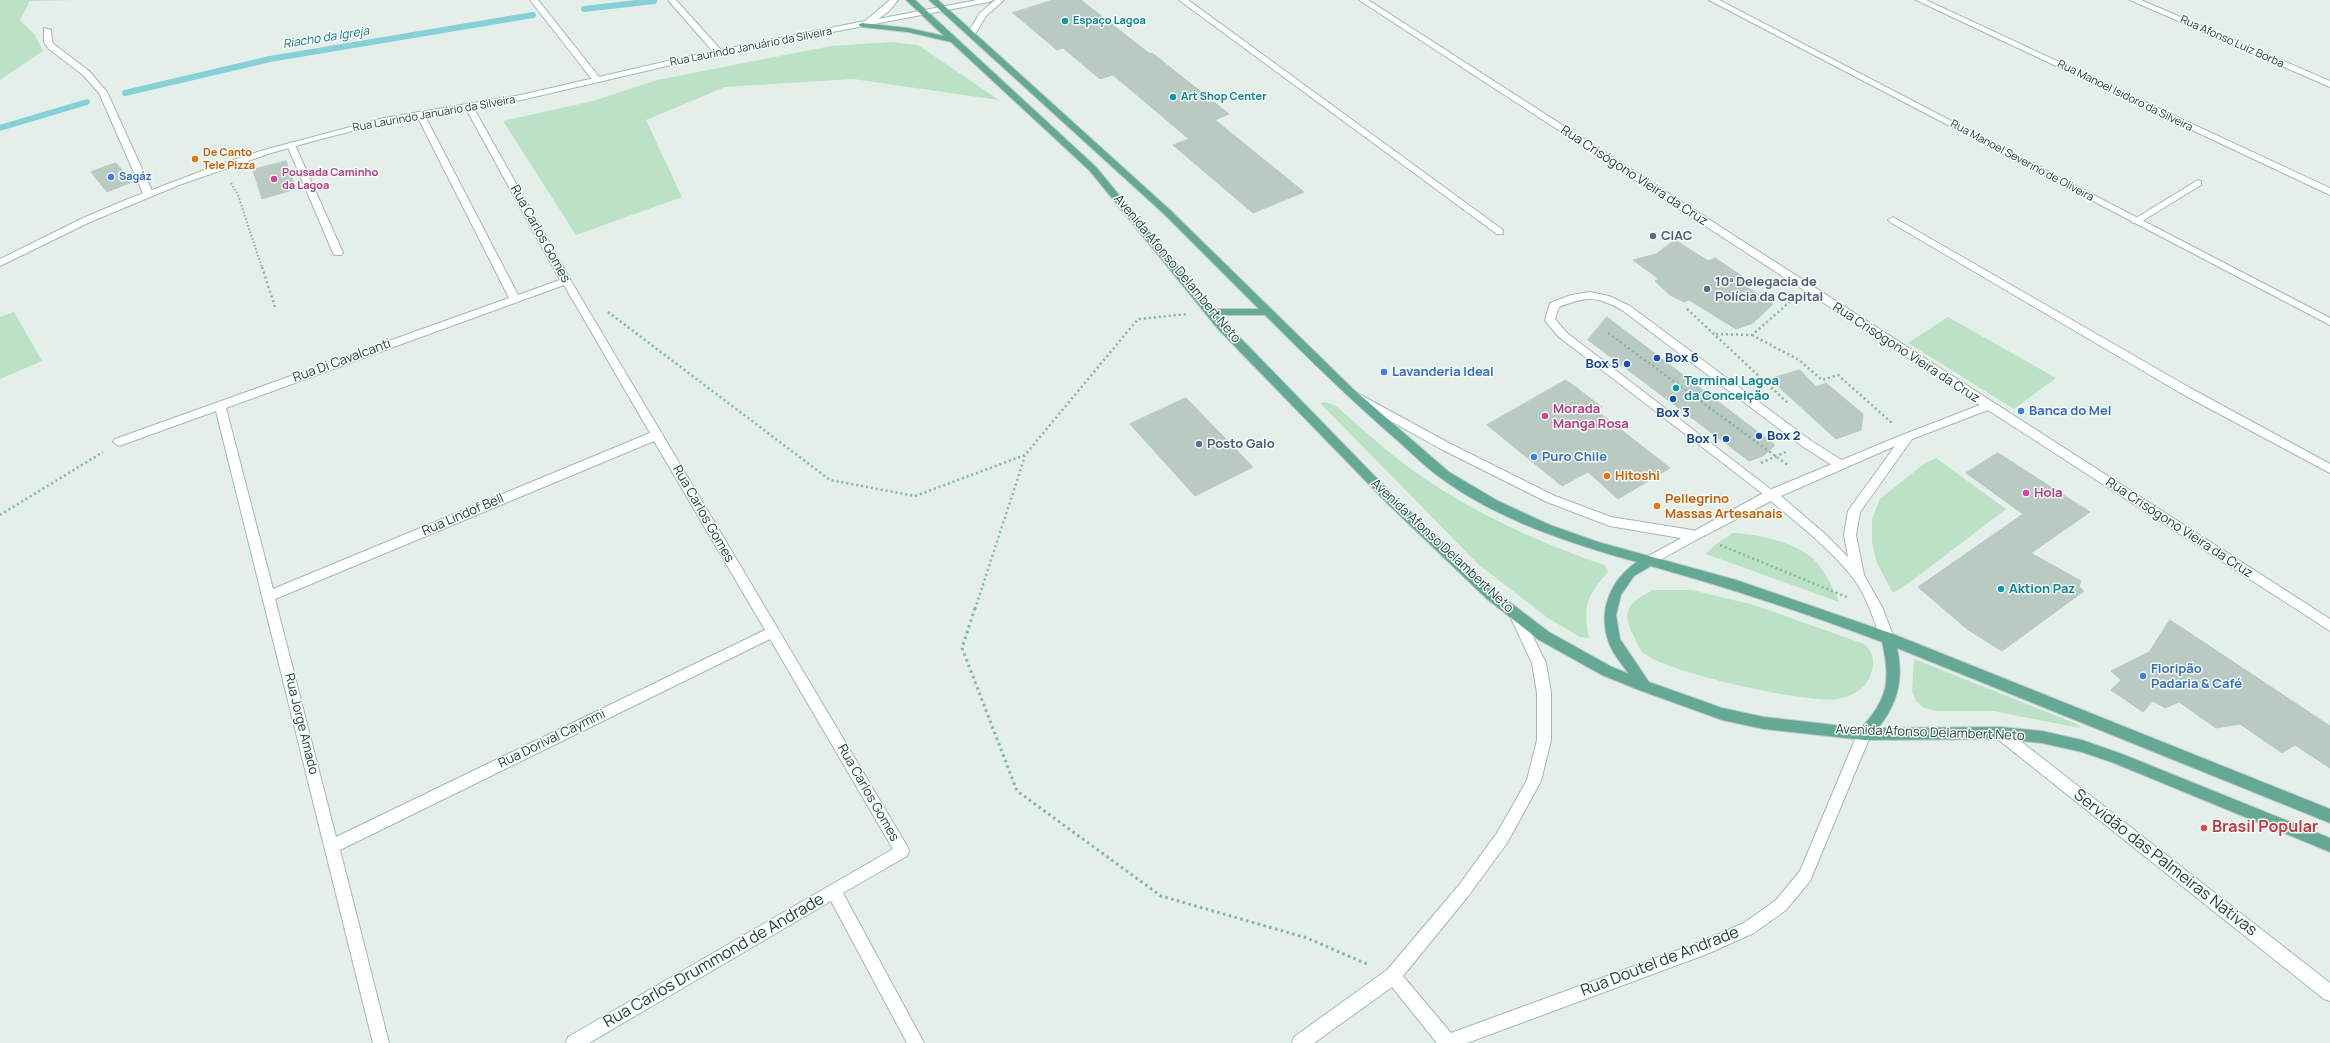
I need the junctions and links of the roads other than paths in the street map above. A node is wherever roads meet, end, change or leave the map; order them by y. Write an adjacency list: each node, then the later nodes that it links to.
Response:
1 (534, 0): 20 (street)
2 (672, 0): 19 (street)
3 (894, 0): 15 (street, Rua Laurindo Januário da Silveira)
4 (910, 0): 14 (main road, Avenida Afonso Delambert Neto)
5 (933, 0): 13 (main road, Avenida Afonso Delambert Neto)
6 (989, 0): 13 (street, Rua Laurindo Januário da Silveira)
7 (1000, 0): 17 (street)
8 (1183, 0): 30 (street)
9 (1363, 0): 40 (street, Rua Crisógono Vieira da Cruz)
10 (1713, 0): 29 (street, Rua Manoel Severino de Oliveira)
11 (1920, 0): 26 (street, Rua Manoel Isidoro da Silveira)
12 (2134, 0): 21 (street, Rua Afonso Luiz Borba)
13 (943, 9): 14 (street, Rua Laurindo Januário da Silveira); 17 (main road, Avenida Afonso Delambert Neto)
14 (924, 13): 15 (street, Rua Laurindo Januário da Silveira); 18 (main road, Avenida Afonso Delambert Neto)
15 (862, 25): 18 (main road); 19 (street, Rua Laurindo Januário da Silveira)
16 (47, 30): 27 (street)
17 (971, 34): 36 (main road, Avenida Afonso Delambert Neto)
18 (953, 40): 35 (main road, Avenida Afonso Delambert Neto)
19 (718, 52): 20 (street, Rua Laurindo Januário da Silveira)
20 (596, 80): 22 (street, Rua Laurindo Januário da Silveira)
21 (2330, 84)
22 (469, 107): 23 (street, Rua Laurindo Januário da Silveira); 33 (street, Rua Carlos Gomes)
23 (420, 114): 24 (street, Rua Laurindo Januário da Silveira); 34 (street)
24 (290, 145): 27 (street, Rua Laurindo Januário da Silveira); 31 (street)
25 (2198, 183): 29 (street)
26 (2330, 192)
27 (148, 193): 32 (street, Rua Laurindo Januário da Silveira)
28 (1893, 220): 45 (street)
29 (2136, 220): 37 (street, Rua Manoel Severino de Oliveira)
30 (1500, 232)
31 (338, 253)
32 (0, 263)
33 (566, 281): 34 (street, Rua Di Cavalcanti); 41 (street, Rua Carlos Gomes)
34 (515, 299): 39 (street, Rua Di Cavalcanti)
35 (1209, 312): 36 (main road); 51 (main road, Avenida Afonso Delambert Neto)
36 (1267, 312): 38 (main road, Avenida Afonso Delambert Neto)
37 (2330, 322)
38 (1349, 392): 47 (street); 48 (main road, Avenida Afonso Delambert Neto)
39 (220, 405): 43 (street, Rua Di Cavalcanti); 50 (street, Rua Jorge Amado)
40 (1989, 406): 42 (street); 52 (street, Rua Crisógono Vieira da Cruz)
41 (657, 435): 50 (street, Rua Lindof Bell); 53 (street, Rua Carlos Gomes)
42 (1908, 437): 44 (street); 49 (street)
43 (119, 442)
44 (1839, 464): 46 (street); 46 (street)
45 (2330, 469)
46 (1771, 494): 47 (street); 49 (street)
47 (1692, 535): 48 (street)
48 (1649, 561): 54 (main road, Avenida Afonso Delambert Neto); 55 (main road)
49 (1858, 576): 54 (street)
50 (269, 596): 60 (street, Rua Jorge Amado)
51 (1516, 616): 55 (main road, Avenida Afonso Delambert Neto); 62 (street)
52 (2330, 626)
53 (772, 632): 60 (street, Rua Dorival Caymmi); 61 (street, Rua Carlos Gomes)
54 (1888, 638): 57 (main road); 58 (main road, Avenida Afonso Delambert Neto)
55 (1644, 686): 57 (main road, Avenida Afonso Delambert Neto)
56 (2000, 733): 57 (main road, Avenida Afonso Delambert Neto); 59 (main road, Avenida Afonso Delambert Neto); 63 (street, Servidão das Palmeiras Nativas)
57 (1864, 734): 64 (street, Rua Doutel de Andrade)
58 (2330, 816)
59 (2330, 845)
60 (332, 846): 65 (street, Rua Jorge Amado)
61 (834, 891): 66 (street, Rua Carlos Drummond de Andrade); 67 (street)
62 (1393, 976): 64 (street); 68 (street)
63 (2330, 993)
64 (1447, 1042)
65 (381, 1043)
66 (574, 1043)
67 (916, 1043)
68 (1300, 1043)

